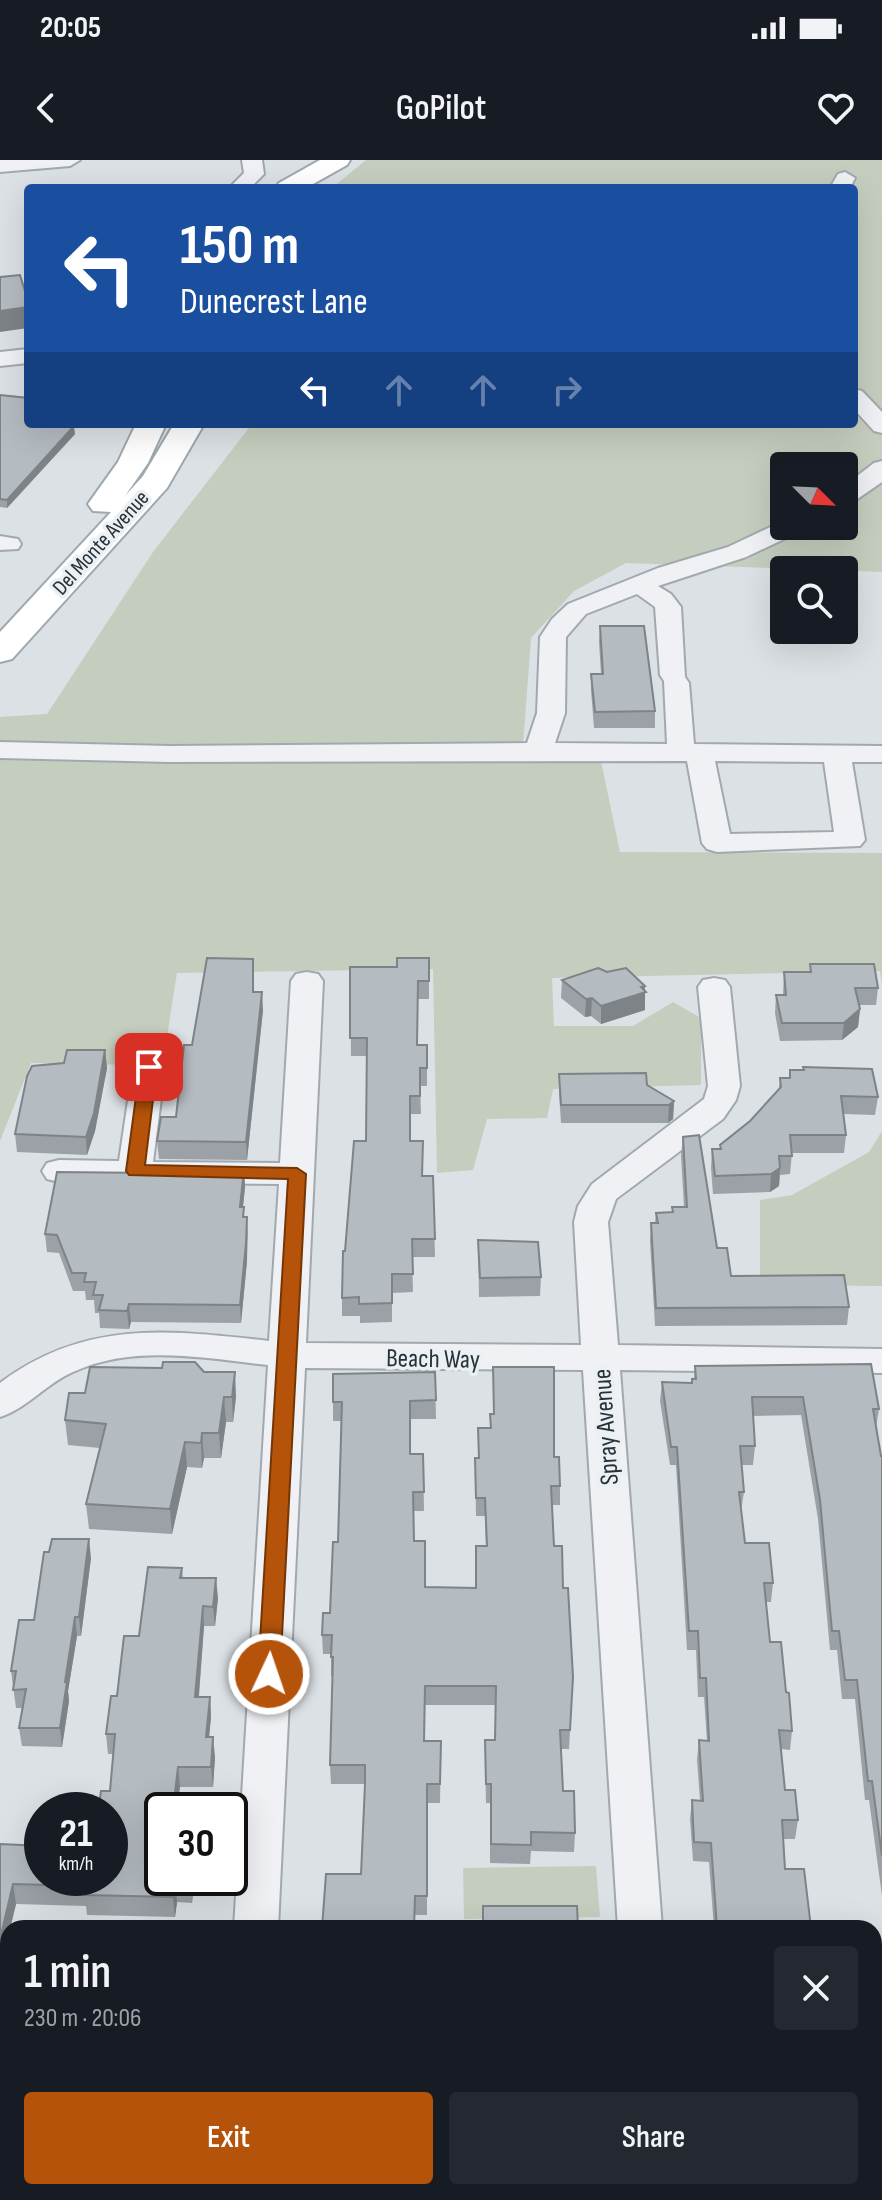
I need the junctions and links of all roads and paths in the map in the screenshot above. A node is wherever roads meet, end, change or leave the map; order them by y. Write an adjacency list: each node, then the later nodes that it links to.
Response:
1 (70, 160): 5 (street)
2 (252, 160): 6 (street)
3 (338, 160): 7 (main road)
4 (345, 160): 8 (main road)
5 (0, 166)
6 (243, 184)
7 (295, 184)
8 (320, 184)
9 (24, 356): 10 (street)
10 (0, 359)
11 (858, 400): 12 (street)
12 (882, 426)
13 (149, 428): 19 (main road, Del Monte Avenue)
14 (187, 428): 20 (main road, Del Monte Avenue)
15 (882, 468): 16 (street)
16 (858, 488)
17 (770, 536): 18 (street)
18 (638, 584): 22 (street); 23 (street)
19 (0, 620)
20 (0, 652)
21 (0, 750): 22 (street)
22 (538, 751): 23 (street)
23 (690, 752): 24 (street); 24 (street)
24 (837, 754): 25 (street)
25 (882, 754)
26 (307, 981): 31 (street)
27 (714, 987): 33 (street, Spray Avenue)
28 (149, 1067): 30 (street)
29 (59, 1171): 30 (street)
30 (135, 1171): 31 (street)
31 (297, 1174): 32 (street)
32 (286, 1356): 33 (street, Beach Way); 35 (street, Beach Way); 36 (street)
33 (600, 1359): 34 (street, Beach Way); 37 (street, Spray Avenue)
34 (882, 1361)
35 (0, 1404)
36 (256, 1920)
37 (639, 1920)

